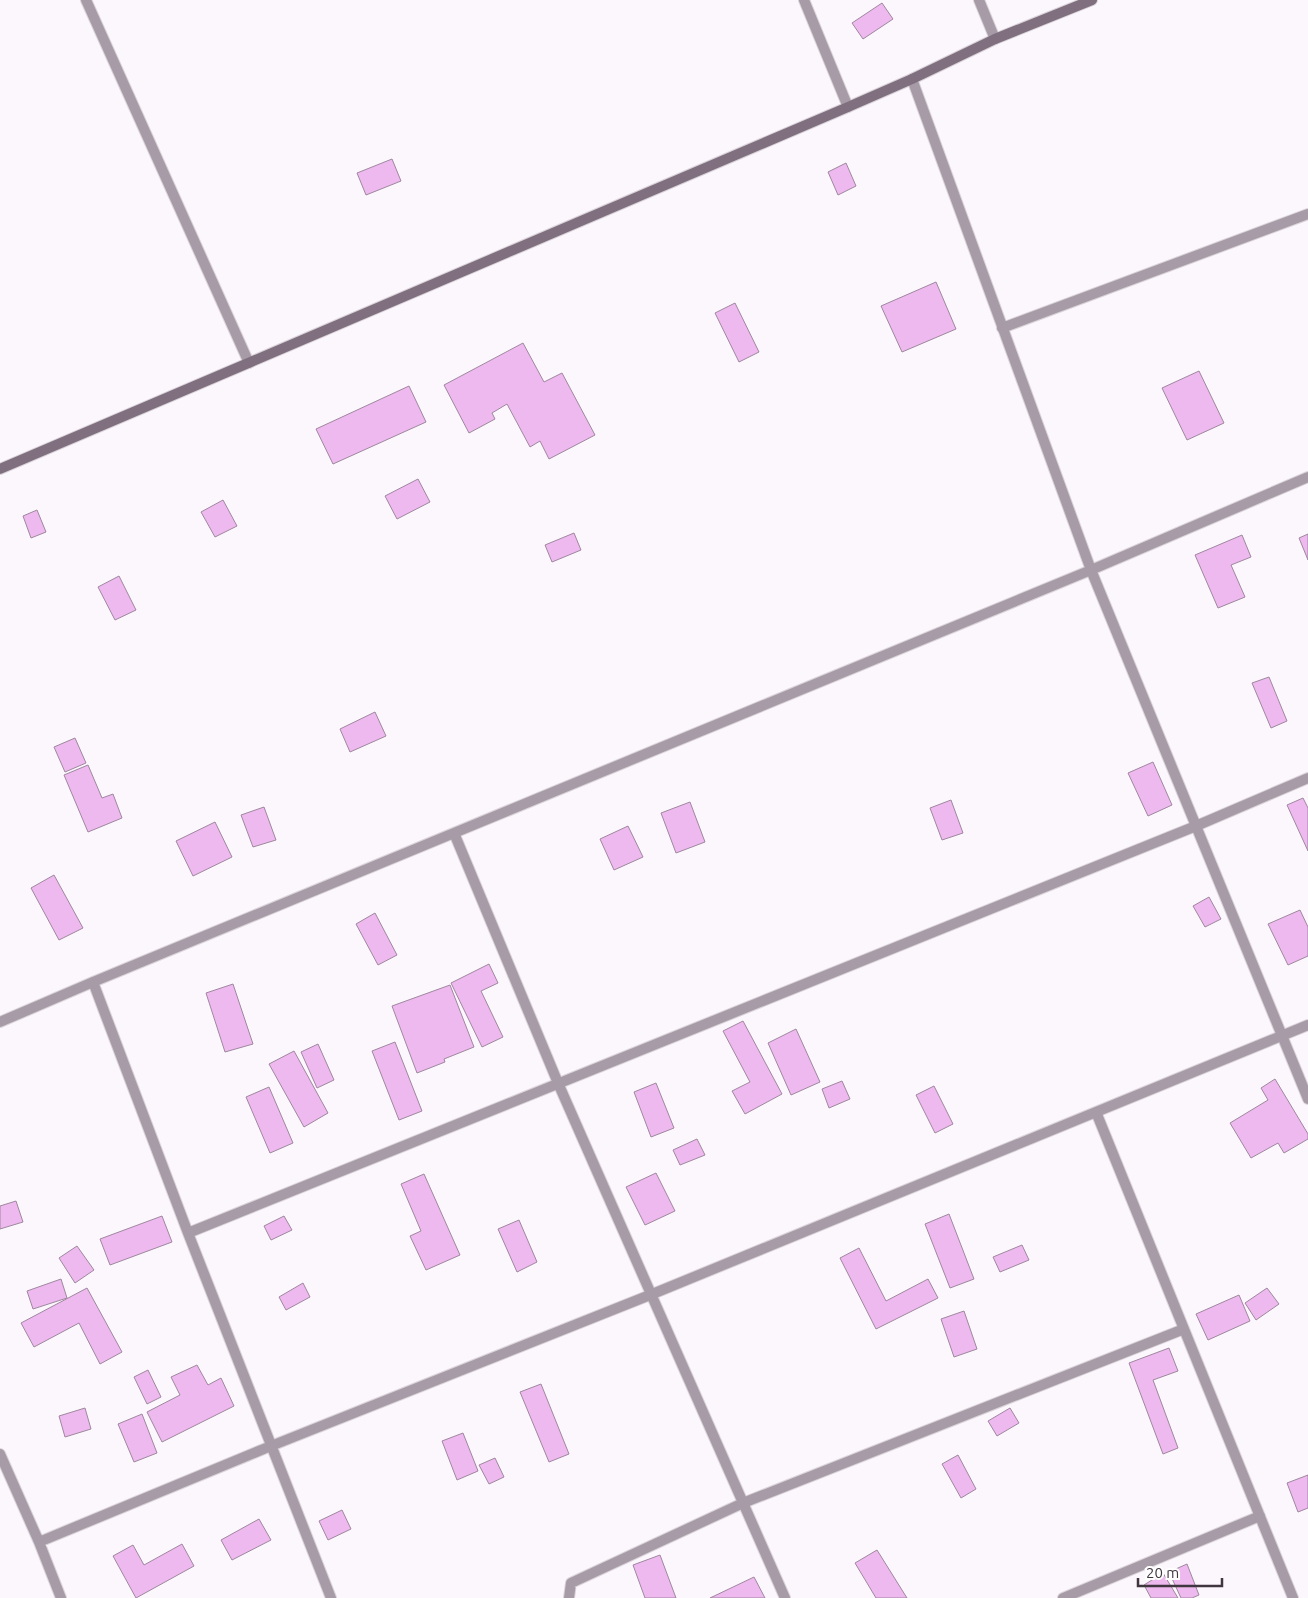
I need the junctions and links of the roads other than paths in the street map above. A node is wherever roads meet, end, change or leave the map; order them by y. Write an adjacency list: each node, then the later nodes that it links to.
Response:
1 (86, 0): 10 (street)
2 (804, 0): 7 (street)
3 (979, 0): 5 (street)
4 (1092, 0): 5 (main road)
5 (995, 39): 6 (main road)
6 (912, 79): 7 (main road); 9 (street)
7 (848, 107): 10 (main road)
8 (1308, 214): 9 (street)
9 (1002, 328): 13 (street)
10 (249, 362): 11 (main road)
11 (0, 469)
12 (1308, 477): 13 (street)
13 (1091, 570): 15 (street); 16 (street)
14 (1308, 778): 15 (street)
15 (1196, 826): 20 (street); 21 (street)
16 (454, 833): 17 (street); 21 (street)
17 (93, 982): 18 (street); 24 (street)
18 (0, 1022)
19 (1308, 1025): 20 (street)
20 (1282, 1036): 22 (street); 23 (street)
21 (558, 1083): 24 (street); 25 (street)
22 (1308, 1099)
23 (1096, 1112): 25 (street); 26 (street)
24 (188, 1233): 27 (street)
25 (650, 1295): 27 (street); 29 (street)
26 (1184, 1329): 29 (street); 30 (street)
27 (271, 1446): 31 (street); 33 (street)
28 (0, 1454): 31 (street)
29 (743, 1503): 34 (street); 35 (street)
30 (1260, 1516): 36 (street); 37 (street)
31 (39, 1542): 32 (street)
32 (61, 1598)
33 (331, 1598)
34 (569, 1598)
35 (785, 1598)
36 (1063, 1598)
37 (1293, 1598)

